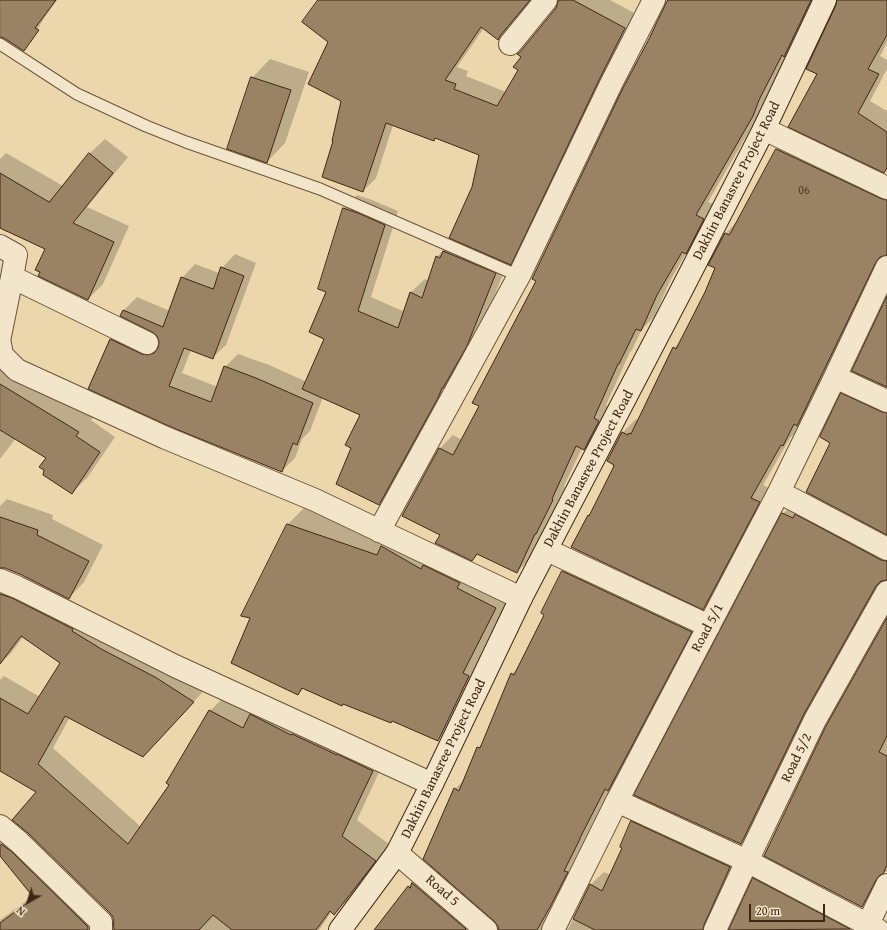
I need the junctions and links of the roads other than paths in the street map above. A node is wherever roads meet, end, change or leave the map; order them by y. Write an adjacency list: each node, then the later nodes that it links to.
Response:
1 (546, 0): 5 (street)
2 (654, 0): 10 (street)
3 (825, 0): 6 (street, Dakhin Banasree Project Road)
4 (0, 44): 10 (lane)
5 (510, 44)
6 (764, 129): 7 (street); 20 (street, Dakhin Banasree Project Road)
7 (887, 188)
8 (0, 246): 11 (street)
9 (887, 266): 15 (street, Road 5/1)
10 (520, 276): 18 (street)
11 (12, 277): 12 (street); 13 (street)
12 (0, 336)
13 (147, 343)
14 (0, 344): 18 (street)
15 (835, 377): 16 (street); 17 (street, Road 5/1)
16 (887, 401)
17 (779, 492): 19 (street); 24 (street, Road 5/1)
18 (379, 531): 23 (street)
19 (887, 549)
20 (547, 550): 23 (street, Dakhin Banasree Project Road); 24 (street)
21 (0, 580): 25 (street)
22 (887, 592): 29 (street, Road 5/2)
23 (521, 598): 25 (street, Dakhin Banasree Project Road)
24 (709, 626): 26 (street, Road 5/1)
25 (432, 784): 28 (street, Dakhin Banasree Project Road)
26 (618, 801): 29 (street); 35 (street, Road 5/1)
27 (3, 832): 32 (street)
28 (398, 853): 33 (street, Dakhin Banasree Project Road); 34 (street, Road 5)
29 (747, 861): 31 (street); 36 (street, Road 5/2)
30 (887, 885): 31 (street)
31 (870, 928)
32 (101, 930)
33 (340, 930)
34 (486, 930)
35 (553, 930)
36 (715, 930)

